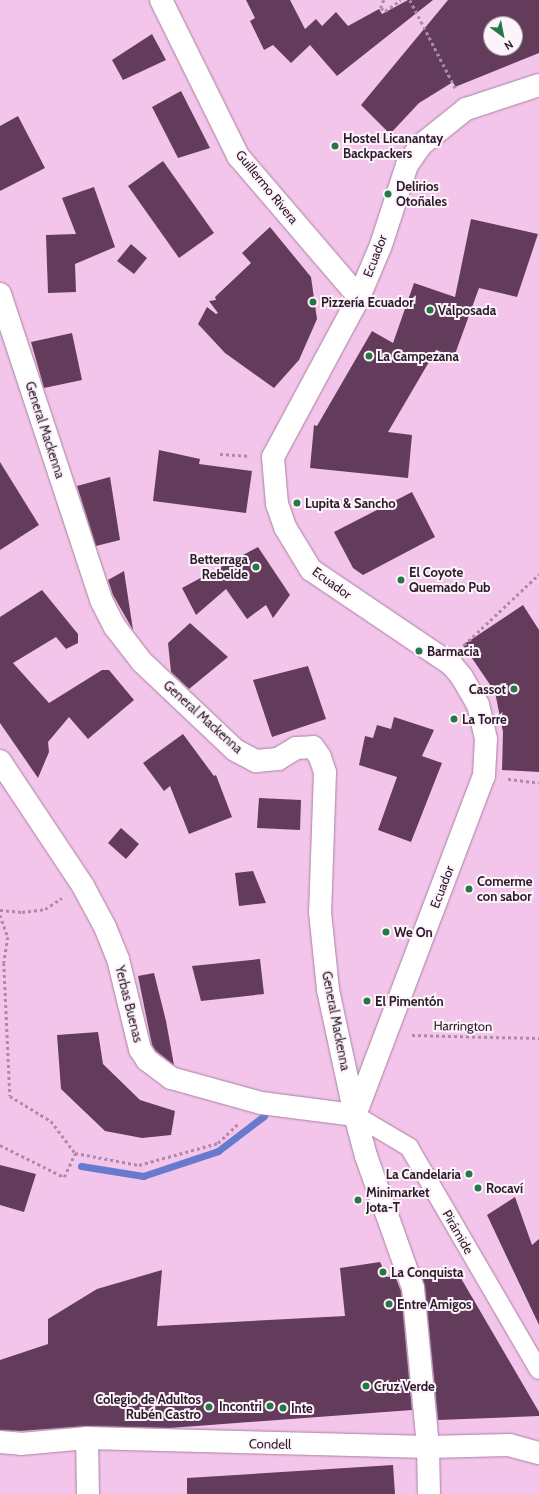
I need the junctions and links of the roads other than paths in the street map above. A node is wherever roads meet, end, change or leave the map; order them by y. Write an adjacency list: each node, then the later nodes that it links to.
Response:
1 (161, 0): 4 (main road, Guillermo Rivera)
2 (539, 85): 4 (main road, Ecuador)
3 (0, 294): 6 (main road, General Mackenna)
4 (359, 297): 6 (main road, Ecuador)
5 (0, 761): 6 (main road, Yerbas Buenas)
6 (355, 1115): 7 (street, Pirámide); 10 (main road)
7 (539, 1370)
8 (87, 1438): 9 (main road, Condell); 10 (main road, Condell); 12 (main road)
9 (0, 1442)
10 (428, 1447): 11 (main road, Condell); 13 (main road)
11 (539, 1453)
12 (88, 1494)
13 (429, 1494)

